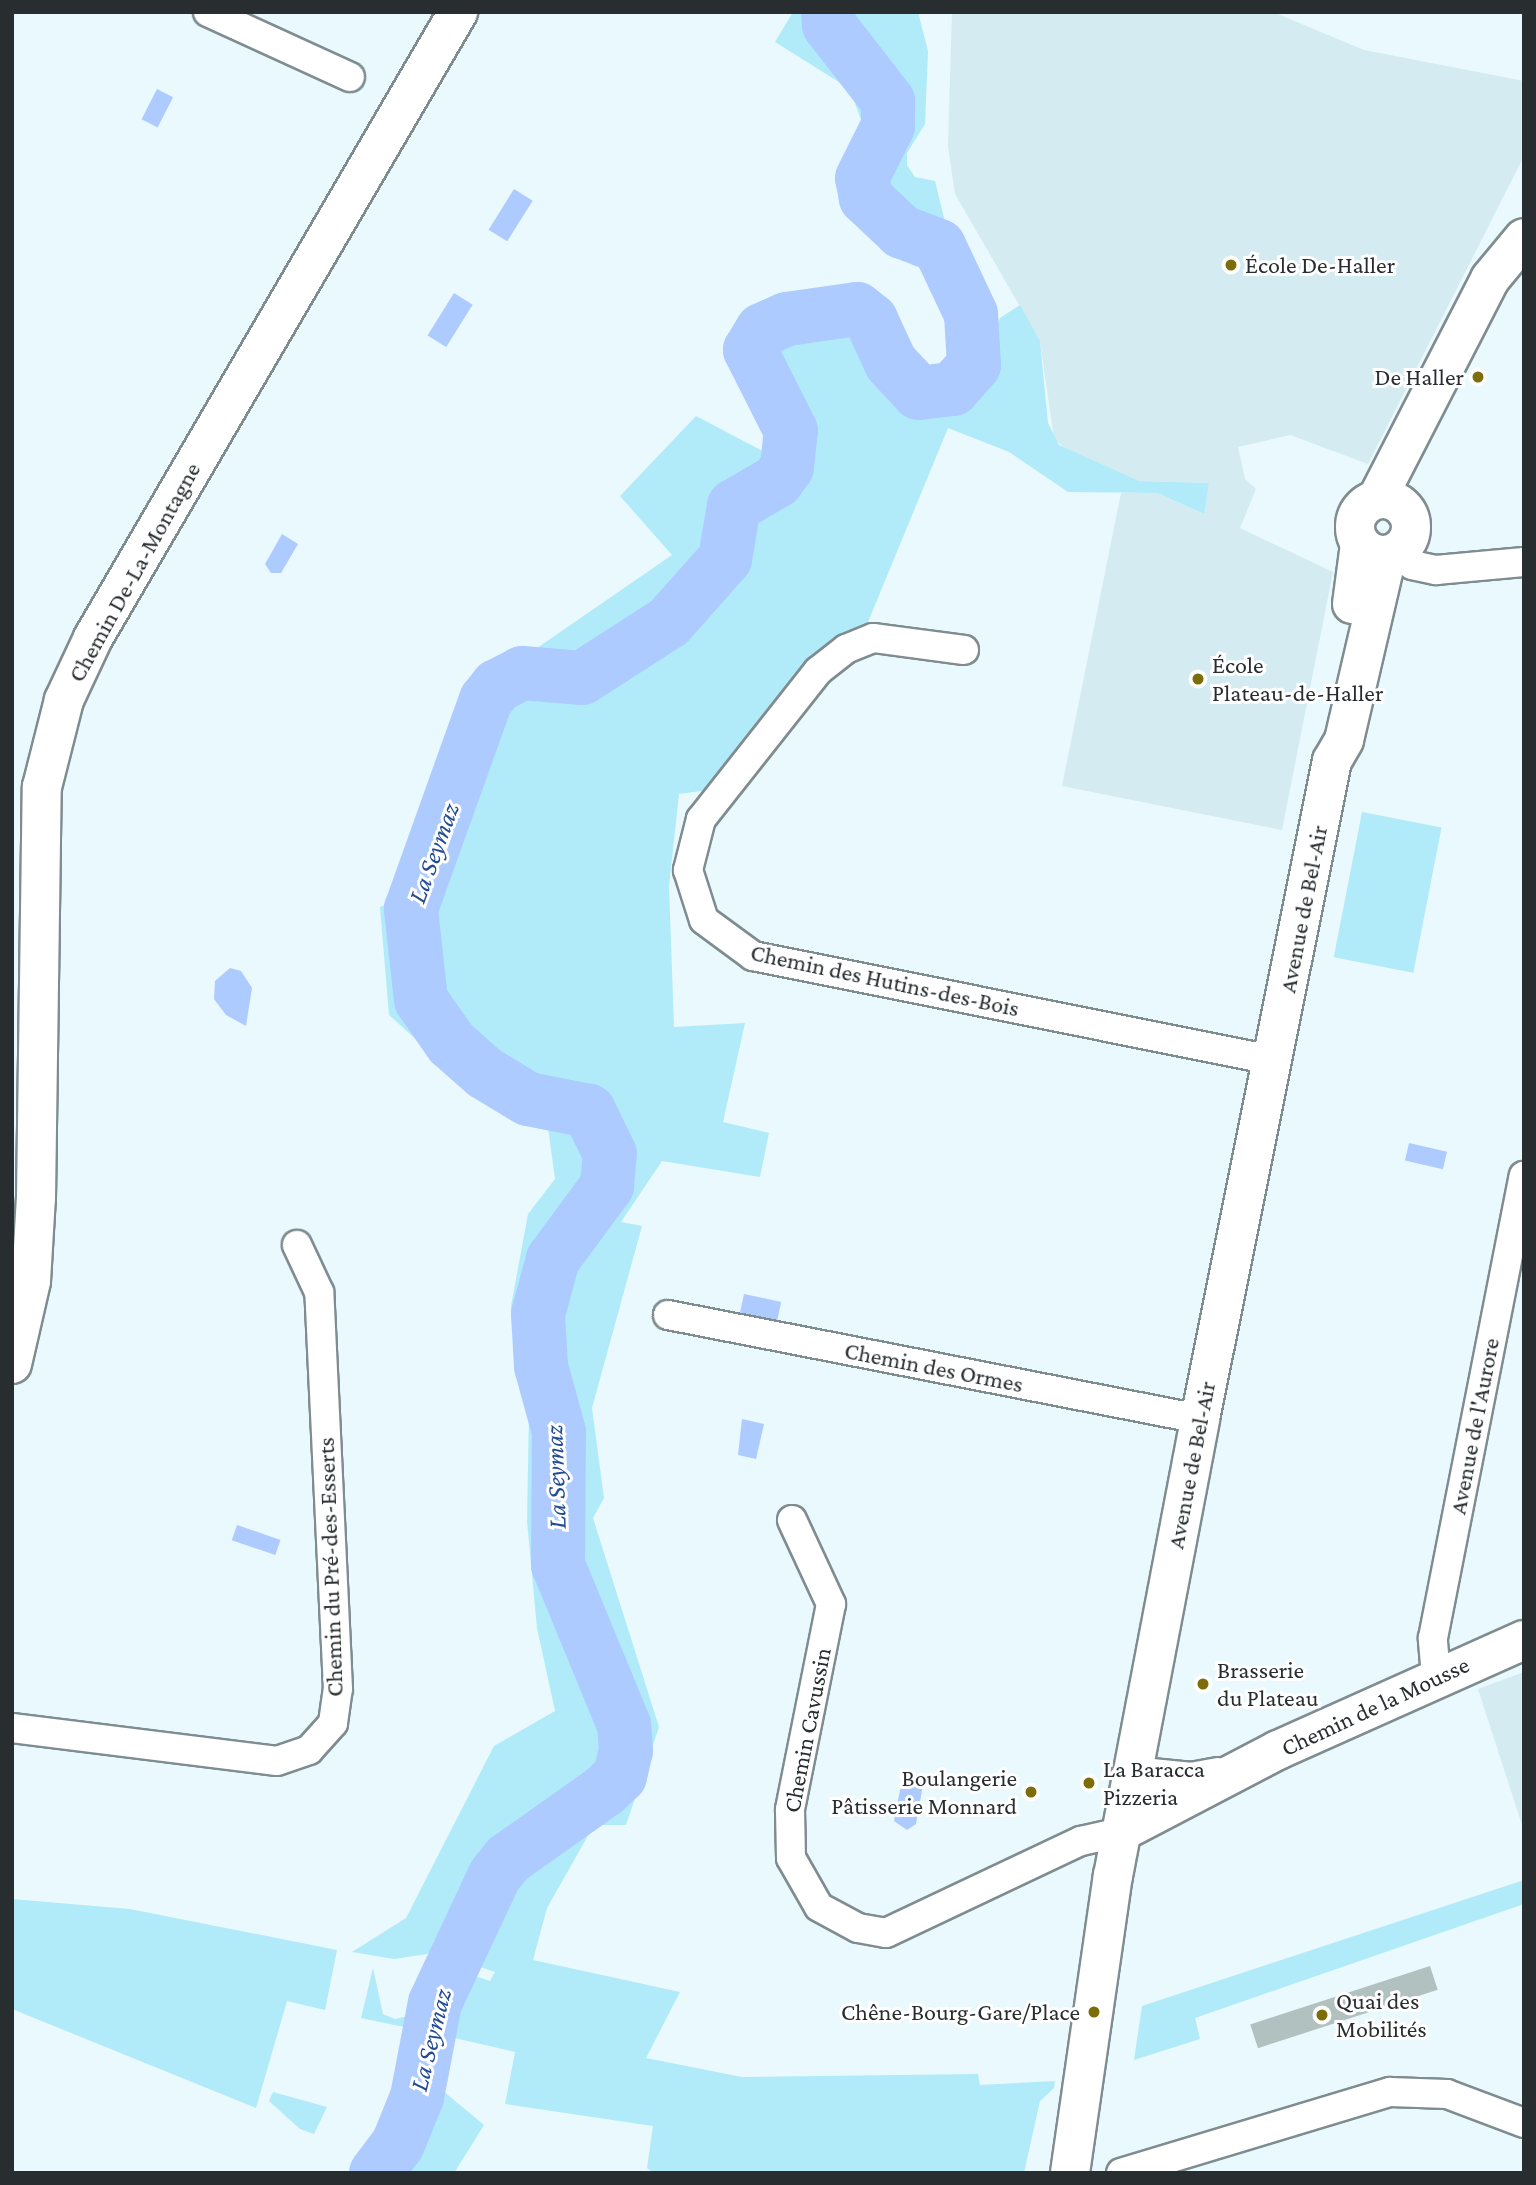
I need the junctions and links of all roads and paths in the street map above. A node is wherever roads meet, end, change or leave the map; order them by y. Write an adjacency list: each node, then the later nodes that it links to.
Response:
1 (208, 12): 3 (street)
2 (458, 12): 12 (street, Chemin De-La-Montagne)
3 (350, 76)
4 (1523, 240): 5 (street, Avenue de Bel-Air)
5 (1381, 550): 6 (street); 8 (street, Avenue de Bel-Air)
6 (1524, 562)
7 (964, 650): 8 (street, Chemin des Hutins-des-Bois)
8 (1272, 1060): 13 (street, Avenue de Bel-Air)
9 (1524, 1176): 16 (street, Avenue de l'Aurore)
10 (297, 1245): 17 (street, Chemin du Pré-des-Esserts)
11 (668, 1315): 13 (street, Chemin des Ormes)
12 (12, 1364)
13 (1200, 1419): 19 (street, Avenue de Bel-Air)
14 (792, 1520): 20 (street, Chemin Cavussin)
15 (1524, 1640): 16 (street, Chemin de la Mousse)
16 (1436, 1676): 18 (street, Chemin de la Mousse)
17 (12, 1728)
18 (1227, 1775): 19 (street, Chemin de la Mousse); 20 (street, Chemin de la Mousse)
19 (1131, 1776): 20 (street, Avenue de Bel-Air)
20 (1121, 1832): 22 (street, Avenue de Bel-Air)
21 (1524, 2123): 23 (street)
22 (1070, 2173)
23 (1121, 2173)

